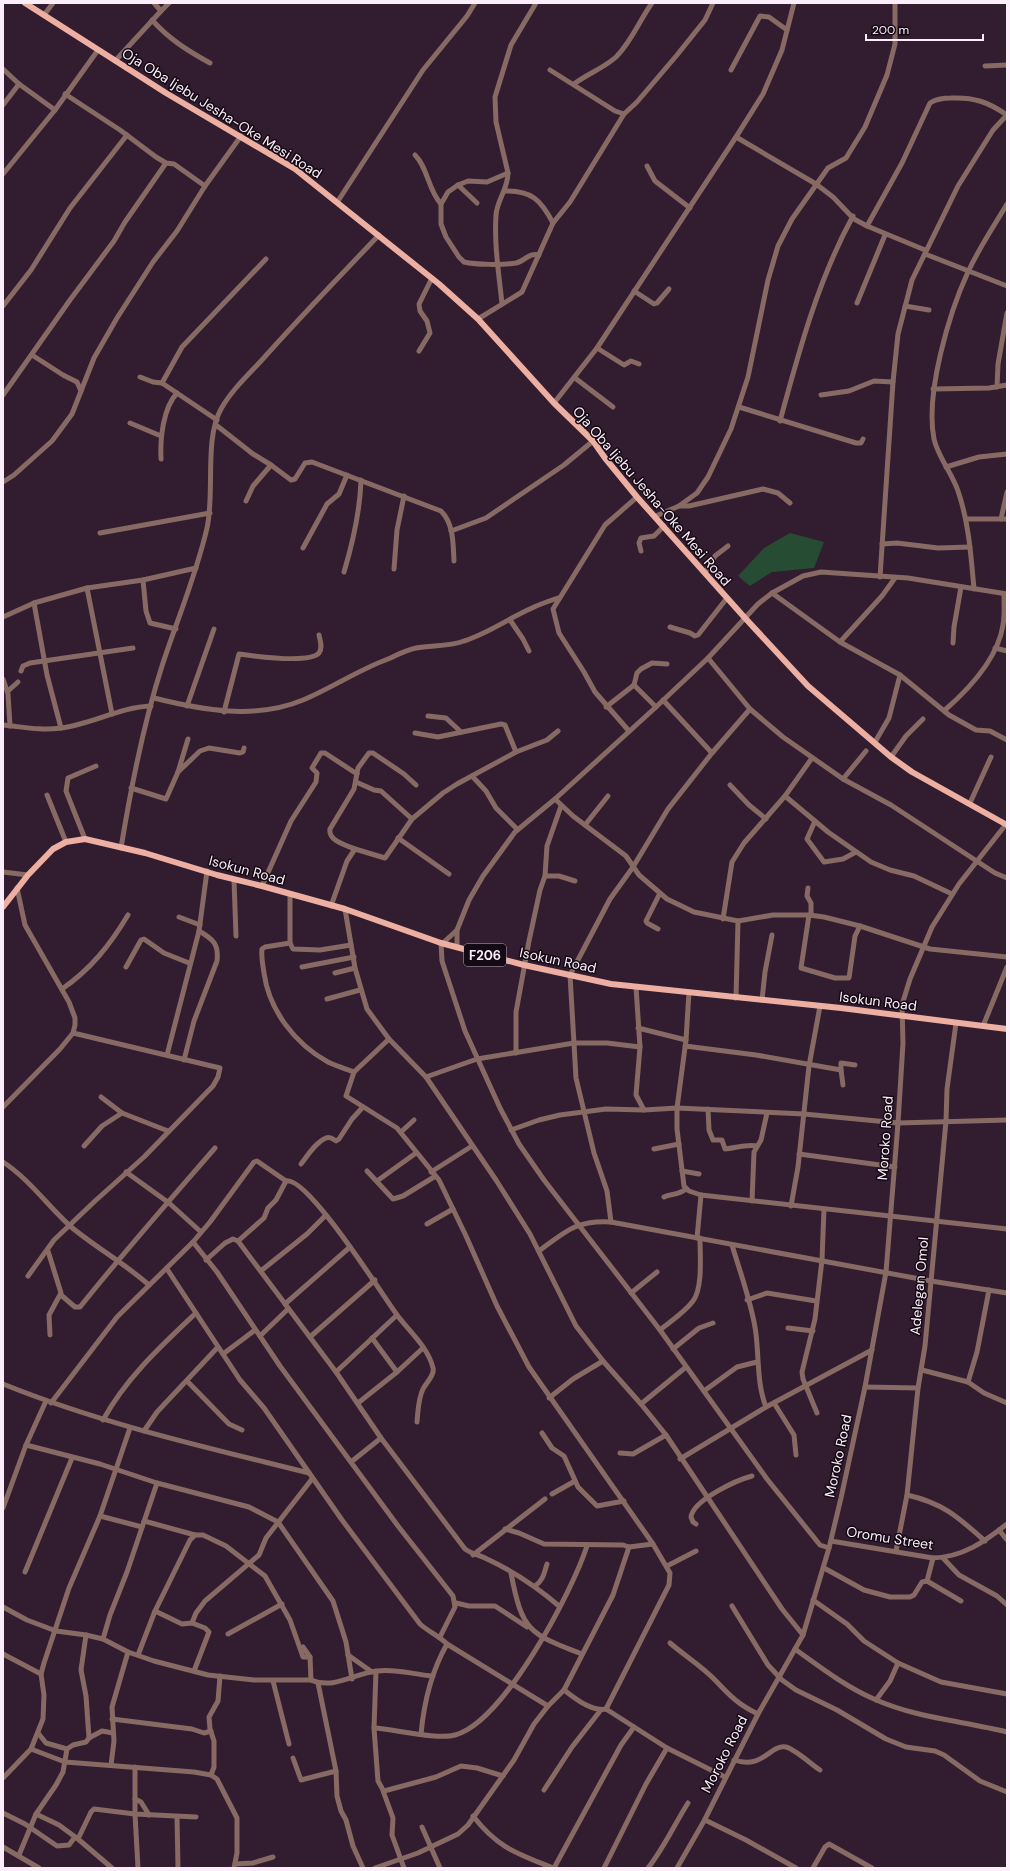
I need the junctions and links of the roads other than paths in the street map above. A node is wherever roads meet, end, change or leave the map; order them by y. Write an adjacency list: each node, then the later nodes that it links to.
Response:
1 (25, 3): 12 (main road, Oja Oba Ijebu Jesha-Oke Mesi Road)
2 (53, 3): 12 (street)
3 (154, 3): 11 (street)
4 (169, 3): 11 (street)
5 (475, 3): 42 (street)
6 (536, 3): 36 (street)
7 (651, 3): 24 (street)
8 (713, 3): 28 (street)
9 (794, 3): 14 (street)
10 (895, 3): 38 (street)
11 (161, 11): 13 (street)
12 (44, 15): 15 (main road, Oja Oba Ijebu Jesha-Oke Mesi Road)
13 (152, 20): 16 (street); 17 (street)
14 (787, 30): 22 (street); 32 (street)
15 (98, 50): 16 (main road, Oja Oba Ijebu Jesha-Oke Mesi Road); 25 (street)
16 (115, 61): 31 (main road, Oja Oba Ijebu Jesha-Oke Mesi Road)
17 (210, 63)
18 (1007, 65): 19 (street)
19 (985, 66)
20 (3, 69): 23 (street)
21 (550, 70): 24 (street)
22 (731, 70)
23 (19, 84): 26 (street); 27 (street)
24 (574, 84): 28 (street)
25 (65, 94): 27 (street); 30 (street)
26 (3, 105)
27 (55, 110): 37 (street)
28 (624, 114): 48 (street)
29 (1007, 115): 49 (street); 52 (street)
30 (127, 136): 34 (street); 63 (street)
31 (241, 136): 40 (street); 42 (main road, Oja Oba Ijebu Jesha-Oke Mesi Road)
32 (736, 138): 38 (street); 46 (street)
33 (415, 155): 44 (street)
34 (166, 163): 40 (street); 70 (street)
35 (647, 166): 46 (street)
36 (508, 173): 39 (street); 41 (street)
37 (3, 174)
38 (816, 184): 47 (street); 84 (street)
39 (458, 185): 43 (street); 44 (street)
40 (205, 186): 79 (street)
41 (505, 191): 48 (street); 55 (street)
42 (338, 202): 50 (main road, Oja Oba Ijebu Jesha-Oke Mesi Road)
43 (476, 203)
44 (441, 204): 55 (street)
45 (1007, 204): 56 (street)
46 (690, 208): 60 (street)
47 (853, 216): 49 (street); 86 (street)
48 (553, 223): 53 (street)
49 (866, 226): 51 (street)
50 (379, 235): 57 (main road, Oja Oba Ijebu Jesha-Oke Mesi Road); 87 (street)
51 (886, 235): 52 (street); 61 (street)
52 (925, 252): 56 (street); 64 (street)
53 (539, 255): 55 (street); 62 (street)
54 (266, 259): 75 (street)
55 (498, 263): 62 (street)
56 (968, 272): 58 (street); 78 (street)
57 (432, 278): 67 (main road, Oja Oba Ijebu Jesha-Oke Mesi Road); 69 (street)
58 (1007, 286)
59 (669, 289): 60 (street)
60 (634, 291): 68 (street)
61 (857, 303)
62 (502, 304): 67 (street)
63 (3, 306)
64 (905, 306): 65 (street); 74 (street)
65 (929, 310)
66 (1007, 313): 77 (street)
67 (478, 319): 83 (main road, Oja Oba Ijebu Jesha-Oke Mesi Road)
68 (597, 348): 71 (street); 73 (street)
69 (419, 350)
70 (32, 354): 79 (street); 81 (street)
71 (639, 364)
72 (140, 377): 75 (street)
73 (575, 378): 83 (street); 85 (street)
74 (892, 382): 82 (street); 112 (street)
75 (162, 383): 80 (street)
76 (1007, 385): 77 (street)
77 (997, 387): 78 (street)
78 (933, 389): 95 (street)
79 (81, 391): 98 (street)
80 (177, 393): 87 (street); 89 (street)
81 (3, 395)
82 (821, 395)
83 (554, 403): 91 (main road, Oja Oba Ijebu Jesha-Oke Mesi Road)
84 (739, 407): 86 (street); 104 (street)
85 (613, 408)
86 (780, 421): 90 (street)
87 (216, 422): 94 (street); 105 (street)
88 (130, 424): 89 (street)
89 (161, 436): 93 (street)
90 (863, 439)
91 (593, 441): 101 (main road, Oja Oba Ijebu Jesha-Oke Mesi Road); 110 (street)
92 (1007, 454): 95 (street)
93 (161, 459)
94 (272, 465): 96 (street); 102 (street)
95 (946, 467): 107 (street)
96 (347, 475): 97 (street); 115 (street)
97 (361, 480): 100 (street); 120 (street)
98 (4, 481)
99 (1007, 492): 108 (street)
100 (404, 496): 110 (street); 119 (street)
101 (638, 497): 106 (main road, Oja Oba Ijebu Jesha-Oke Mesi Road); 130 (street)
102 (246, 501)
103 (790, 503): 104 (street)
104 (679, 506): 106 (street)
105 (210, 513): 111 (street); 118 (street)
106 (656, 516): 109 (main road, Oja Oba Ijebu Jesha-Oke Mesi Road)
107 (966, 519): 108 (street); 114 (street)
108 (1004, 519)
109 (664, 526): 116 (street); 121 (main road, Oja Oba Ijebu Jesha-Oke Mesi Road)
110 (451, 531): 117 (street)
111 (100, 533)
112 (882, 544): 114 (street); 122 (street)
113 (728, 546): 121 (street)
114 (970, 547): 127 (street)
115 (303, 548)
116 (641, 551)
117 (454, 561)
118 (196, 568): 124 (street); 137 (street)
119 (394, 569)
120 (344, 572)
121 (705, 573): 131 (main road, Oja Oba Ijebu Jesha-Oke Mesi Road)
122 (880, 577): 123 (street); 128 (street)
123 (895, 578): 125 (street); 140 (street)
124 (143, 580): 126 (street); 137 (street)
125 (961, 587): 127 (street); 141 (street)
126 (87, 588): 132 (street); 146 (street)
127 (974, 589): 129 (street)
128 (772, 593): 134 (street); 140 (street)
129 (1006, 594): 143 (street)
130 (558, 598): 135 (street); 160 (street)
131 (727, 598): 134 (main road, Oja Oba Ijebu Jesha-Oke Mesi Road); 136 (street)
132 (34, 603): 133 (street); 148 (street)
133 (3, 617)
134 (745, 618): 147 (street); 177 (main road, Oja Oba Ijebu Jesha-Oke Mesi Road)
135 (510, 620): 144 (street); 164 (street)
136 (670, 627)
137 (176, 629): 156 (street)
138 (214, 629): 159 (street)
139 (319, 635): 164 (street)
140 (840, 642): 151 (street)
141 (953, 643)
142 (133, 648): 146 (street)
143 (995, 648): 145 (street); 163 (street)
144 (529, 652)
145 (1007, 652)
146 (101, 654): 148 (street); 165 (street)
147 (708, 658): 157 (street); 162 (street)
148 (46, 661): 150 (street); 170 (street)
149 (667, 664): 154 (street)
150 (21, 671)
151 (900, 675): 163 (street); 177 (street)
152 (3, 680): 155 (street)
153 (18, 682): 155 (street)
154 (634, 685): 160 (street); 161 (street)
155 (8, 691): 169 (street)
156 (154, 698): 158 (street); 159 (street)
157 (663, 700): 161 (street); 181 (street)
158 (151, 706): 165 (street); 193 (street)
159 (188, 706): 164 (street)
160 (606, 707): 172 (street)
161 (656, 707): 172 (street)
162 (750, 708): 181 (street); 184 (street)
163 (945, 710): 176 (street)
164 (224, 712)
165 (112, 714): 170 (street)
166 (428, 716): 173 (street)
167 (923, 719): 182 (street)
168 (3, 725): 169 (street)
169 (10, 726): 170 (street)
170 (62, 728)
171 (558, 731): 180 (street)
172 (629, 731): 197 (street)
173 (461, 732): 174 (street); 180 (street)
174 (415, 733)
175 (188, 739): 186 (street)
176 (1007, 740)
177 (875, 742): 182 (main road, Oja Oba Ijebu Jesha-Oke Mesi Road)
178 (244, 748): 186 (street)
179 (866, 751): 189 (street)
180 (516, 752): 188 (street)
181 (712, 752): 213 (street)
182 (891, 757): 198 (main road, Oja Oba Ijebu Jesha-Oke Mesi Road)
183 (992, 757): 198 (street)
184 (812, 758): 189 (street); 196 (street)
185 (96, 766): 207 (street)
186 (178, 772): 193 (street)
187 (357, 774): 190 (street); 191 (street); 222 (street)
188 (472, 776): 201 (street); 205 (street)
189 (843, 779): 212 (street)
190 (356, 782): 201 (street); 210 (street)
191 (416, 785)
192 (730, 785): 200 (street)
193 (131, 788): 209 (street)
194 (47, 795): 208 (street)
195 (608, 796): 204 (street)
196 (785, 796): 200 (street); 202 (street)
197 (555, 799): 199 (street); 205 (street)
198 (970, 803): 203 (main road, Oja Oba Ijebu Jesha-Oke Mesi Road)
199 (562, 806): 204 (street); 218 (street)
200 (766, 818): 234 (street)
201 (412, 819): 206 (street)
202 (815, 821): 211 (street); 211 (street)
203 (1007, 824): 212 (street, Moroko Road)
204 (585, 825): 213 (street)
205 (517, 829): 239 (street)
206 (398, 838): 210 (street); 216 (street)
207 (85, 839): 208 (main road, Isokun Road / F206); 209 (main road, Isokun Road / F206)
208 (66, 842): 217 (main road, Isokun Road / F206)
209 (121, 848): 214 (main road, Isokun Road / F206)
210 (355, 850): 228 (street)
211 (856, 852): 227 (street)
212 (978, 861): 219 (street); 227 (street, Moroko Road)
213 (633, 867): 225 (street); 257 (street)
214 (207, 871): 220 (main road, Isokun Road / F206); 236 (street)
215 (3, 872): 217 (street)
216 (449, 874)
217 (28, 875): 223 (main road, Isokun Road / F206)
218 (546, 876): 221 (street); 251 (street)
219 (1007, 878)
220 (234, 880): 222 (main road, Isokun Road / F206); 242 (street)
221 (575, 881)
222 (262, 886): 226 (main road, Isokun Road / F206)
223 (17, 888): 229 (main road, Isokun Road / F206); 259 (street)
224 (808, 888): 231 (street)
225 (660, 893): 234 (street); 238 (street)
226 (290, 894): 228 (main road, Isokun Road / F206); 243 (street)
227 (952, 894): 247 (street, Moroko Road)
228 (331, 906): 230 (main road, Isokun Road / F206)
229 (3, 907)
230 (345, 909): 244 (main road, Isokun Road / F206); 245 (street)
231 (810, 915): 235 (street); 237 (street); 237 (street)
232 (128, 916): 259 (street)
233 (179, 917): 236 (street)
234 (723, 919): 235 (street)
235 (738, 921): 262 (street)
236 (200, 925): 240 (street)
237 (860, 926): 247 (street)
238 (658, 929)
239 (457, 930): 244 (street); 246 (street)
240 (199, 931): 250 (street); 280 (street)
241 (772, 935): 264 (street)
242 (236, 936)
243 (290, 943): 245 (street); 284 (street)
244 (442, 943): 246 (main road, Isokun Road / F206); 279 (street)
245 (351, 945): 248 (street)
246 (457, 947): 251 (main road, Isokun Road / F206)
247 (924, 947): 249 (street); 266 (street, Moroko Road)
248 (354, 957): 254 (street); 255 (street)
249 (1007, 957)
250 (189, 963): 253 (street); 278 (street)
251 (524, 965): 257 (main road, Isokun Road / F206); 277 (street)
252 (1007, 966): 268 (street)
253 (126, 967)
254 (302, 967)
255 (355, 968): 256 (street); 260 (street)
256 (335, 973)
257 (570, 975): 258 (main road, Isokun Road / F206); 274 (street)
258 (636, 987): 261 (main road, Isokun Road / F206); 269 (street)
259 (62, 989): 271 (street)
260 (360, 990): 263 (street); 272 (street)
261 (689, 992): 262 (main road, Isokun Road / F206); 273 (street)
262 (736, 998): 264 (main road, Isokun Road / F206)
263 (327, 999)
264 (762, 1000): 265 (main road, Isokun Road / F206)
265 (820, 1006): 266 (main road, Isokun Road / F206); 282 (street)
266 (903, 1016): 267 (main road, Isokun Road / F206); 300 (street, Moroko Road)
267 (956, 1023): 268 (main road, Isokun Road / F206); 299 (street, Adelegan Omol)
268 (982, 1026): 270 (main road, Isokun Road / F206)
269 (638, 1028): 273 (street); 276 (street)
270 (1007, 1029)
271 (73, 1033): 278 (street); 288 (street)
272 (389, 1038): 284 (street); 285 (street)
273 (686, 1040): 275 (street)
274 (574, 1043): 276 (street); 277 (street); 292 (street)
275 (685, 1046): 282 (street); 290 (street)
276 (640, 1048): 293 (street)
277 (516, 1053): 279 (street)
278 (167, 1055): 280 (street)
279 (477, 1059): 285 (street); 301 (street)
280 (184, 1060): 302 (street)
281 (855, 1065): 283 (street)
282 (809, 1066): 283 (street); 296 (street)
283 (841, 1070): 286 (street)
284 (354, 1072): 289 (street)
285 (426, 1077): 306 (street)
286 (844, 1085)
287 (101, 1097): 294 (street)
288 (3, 1107)
289 (363, 1107): 303 (street); 313 (street)
290 (677, 1108): 291 (street); 293 (street); 304 (street)
291 (708, 1109): 295 (street); 307 (street)
292 (585, 1110): 293 (street); 301 (street); 333 (street)
293 (644, 1110)
294 (122, 1113): 302 (street); 305 (street)
295 (767, 1113): 296 (street); 307 (street)
296 (804, 1114): 300 (street); 311 (street)
297 (414, 1120): 303 (street)
298 (1007, 1120): 299 (street)
299 (946, 1121): 300 (street); 332 (street, Adelegan Omol)
300 (898, 1123): 314 (street, Moroko Road)
301 (512, 1130): 335 (street)
302 (168, 1131): 317 (street)
303 (400, 1132): 310 (street)
304 (678, 1144): 309 (street); 316 (street)
305 (84, 1146)
306 (472, 1146): 319 (street); 345 (street)
307 (757, 1146): 325 (street)
308 (215, 1148): 326 (street)
309 (654, 1149)
310 (416, 1153): 319 (street); 321 (street)
311 (800, 1154): 314 (street); 327 (street)
312 (3, 1162): 336 (street)
313 (301, 1164)
314 (895, 1167): 331 (street, Moroko Road)
315 (366, 1171): 321 (street)
316 (682, 1171): 318 (street); 322 (street)
317 (126, 1172): 326 (street); 336 (street)
318 (699, 1174)
319 (433, 1175): 321 (street); 328 (street)
320 (286, 1181): 330 (street); 338 (street); 340 (street)
321 (377, 1181)
322 (686, 1189): 323 (street); 324 (street)
323 (702, 1195): 325 (street); 339 (street)
324 (664, 1197)
325 (752, 1201): 327 (street)
326 (169, 1203): 338 (street); 348 (street)
327 (791, 1206): 329 (street)
328 (453, 1209): 334 (street); 393 (street)
329 (824, 1209): 331 (street); 347 (street)
330 (326, 1215): 343 (street); 350 (street)
331 (891, 1216): 332 (street); 352 (street, Moroko Road)
332 (936, 1220): 337 (street); 355 (street, Adelegan Omol)
333 (611, 1222): 335 (street); 339 (street)
334 (426, 1224)
335 (579, 1224): 345 (street); 358 (street)
336 (70, 1226): 344 (street); 348 (street)
337 (1007, 1229)
338 (201, 1232): 341 (street)
339 (698, 1238): 342 (street); 369 (street)
340 (238, 1241): 346 (street); 350 (street)
341 (193, 1242): 346 (street); 349 (street)
342 (732, 1245): 347 (street); 361 (street)
343 (350, 1247): 354 (street); 363 (street)
344 (48, 1251): 353 (street); 360 (street)
345 (539, 1251): 380 (street)
346 (206, 1260): 368 (street)
347 (822, 1260): 352 (street); 362 (street)
348 (119, 1261): 356 (street); 360 (street)
349 (167, 1269): 356 (street); 364 (street)
350 (262, 1270): 363 (street)
351 (657, 1272): 358 (street)
352 (886, 1272): 355 (street); 378 (street, Moroko Road)
353 (28, 1276)
354 (374, 1280): 365 (street); 373 (street)
355 (931, 1281): 357 (street); 383 (street, Adelegan Omol)
356 (149, 1285): 394 (street)
357 (989, 1290): 359 (street); 387 (street)
358 (631, 1293): 369 (street)
359 (1007, 1293)
360 (62, 1296): 371 (street)
361 (747, 1300): 362 (street); 381 (street)
362 (816, 1301): 370 (street)
363 (287, 1307): 372 (street); 373 (street)
364 (196, 1313): 375 (street); 401 (street)
365 (397, 1315): 374 (street); 376 (street)
366 (713, 1323): 377 (street)
367 (788, 1328): 370 (street)
368 (255, 1330): 372 (street); 379 (street)
369 (660, 1330): 377 (street)
370 (813, 1331): 389 (street)
371 (50, 1335)
372 (260, 1336): 415 (street)
373 (310, 1337): 384 (street)
374 (372, 1338): 384 (street); 385 (street)
375 (218, 1347): 379 (street); 386 (street)
376 (423, 1348): 385 (street); 402 (street)
377 (673, 1349): 382 (street)
378 (872, 1350): 389 (street); 390 (street, Moroko Road)
379 (223, 1354): 417 (street)
380 (603, 1362): 393 (street); 398 (street)
381 (757, 1362): 392 (street); 399 (street)
382 (686, 1367): 392 (street); 398 (street)
383 (922, 1370): 387 (street); 391 (street, Adelegan Omol)
384 (336, 1372): 395 (street)
385 (397, 1372): 395 (street)
386 (187, 1380): 405 (street); 406 (street)
387 (968, 1382): 397 (street)
388 (3, 1385): 394 (street)
389 (806, 1386): 396 (street); 400 (street)
390 (865, 1387): 391 (street); 441 (street, Moroko Road)
391 (918, 1388): 423 (street, Adelegan Omol)
392 (704, 1391): 404 (street)
393 (549, 1398): 426 (street)
394 (48, 1402): 401 (street); 410 (street)
395 (358, 1403): 409 (street)
396 (774, 1403): 399 (street); 412 (street)
397 (1007, 1403)
398 (641, 1404): 408 (street)
399 (766, 1407): 404 (street)
400 (817, 1413)
401 (103, 1420): 403 (street)
402 (417, 1422)
403 (130, 1428): 406 (street); 416 (street)
404 (731, 1428): 414 (street); 445 (street)
405 (242, 1430)
406 (144, 1431): 417 (street)
407 (542, 1433): 420 (street)
408 (666, 1435): 411 (street); 414 (street)
409 (381, 1438): 415 (street); 449 (street)
410 (26, 1446): 413 (street); 427 (street)
411 (620, 1453)
412 (796, 1456)
413 (72, 1458): 416 (street); 457 (street)
414 (680, 1459): 425 (street)
415 (352, 1462): 463 (street)
416 (115, 1469): 421 (street); 428 (street)
417 (309, 1473): 419 (street)
418 (752, 1476): 425 (street)
419 (312, 1479): 430 (street); 476 (street)
420 (575, 1481): 422 (street); 426 (street)
421 (157, 1483): 429 (street); 430 (street)
422 (552, 1494)
423 (907, 1495): 439 (street); 448 (street, Adelegan Omol)
424 (545, 1499): 434 (street)
425 (708, 1499): 431 (street); 475 (street)
426 (624, 1501): 442 (street)
427 (3, 1508)
428 (100, 1516): 433 (street); 472 (street)
429 (144, 1521): 433 (street); 436 (street)
430 (278, 1522): 453 (street); 486 (street)
431 (696, 1524)
432 (1007, 1524): 435 (street, Oromu Street)
433 (142, 1527): 478 (street)
434 (505, 1529): 443 (street); 446 (street)
435 (999, 1530): 439 (street, Oromu Street); 440 (street)
436 (185, 1532): 437 (street); 438 (street)
437 (195, 1535): 438 (street); 453 (street)
438 (190, 1540): 469 (street)
439 (985, 1540): 452 (street, Oromu Street)
440 (1007, 1540)
441 (831, 1541): 445 (street, Moroko Road); 448 (street, Oromu Street)
442 (653, 1544): 444 (street); 455 (street)
443 (587, 1546): 444 (street); 466 (street)
444 (629, 1548): 484 (street)
445 (829, 1548): 456 (street, Moroko Road)
446 (479, 1550): 449 (street); 450 (street)
447 (696, 1551): 455 (street)
448 (896, 1551): 451 (street, Oromu Street)
449 (473, 1555): 450 (street)
450 (480, 1556): 458 (street)
451 (933, 1558): 452 (street, Oromu Street); 459 (street)
452 (943, 1558): 465 (street)
453 (249, 1563): 464 (street); 470 (street)
454 (547, 1564): 460 (street)
455 (667, 1566): 503 (street)
456 (824, 1568): 459 (street); 461 (street, Moroko Road)
457 (25, 1572)
458 (511, 1573): 460 (street); 471 (street)
459 (927, 1581): 462 (street)
460 (535, 1586): 466 (street)
461 (813, 1600): 475 (street, Moroko Road); 487 (street)
462 (961, 1601)
463 (456, 1603): 471 (street); 476 (street)
464 (282, 1604): 473 (street); 496 (street)
465 (1007, 1605)
466 (559, 1606): 477 (street)
467 (732, 1606): 493 (street)
468 (3, 1607): 472 (street)
469 (155, 1611): 470 (street); 485 (street)
470 (192, 1623): 488 (street)
471 (528, 1627): 477 (street)
472 (56, 1631): 474 (street); 490 (street)
473 (228, 1634)
474 (86, 1635): 478 (street); 513 (street)
475 (803, 1635): 481 (street, Moroko Road)
476 (440, 1637): 480 (street)
477 (543, 1639): 484 (street); 498 (street)
478 (103, 1640): 482 (street)
479 (670, 1643): 504 (street)
480 (447, 1644): 492 (street); 498 (street)
481 (795, 1648): 493 (street, Moroko Road); 501 (street)
482 (128, 1652): 485 (street); 505 (street)
483 (3, 1654): 490 (street)
484 (582, 1654): 499 (street)
485 (138, 1655): 488 (street)
486 (348, 1655): 489 (street); 494 (street)
487 (898, 1663): 500 (street); 501 (street)
488 (194, 1671): 491 (street)
489 (374, 1671): 492 (street); 494 (street); 507 (street)
490 (41, 1674): 510 (street)
491 (220, 1676): 495 (street); 508 (street)
492 (433, 1676): 512 (street)
493 (779, 1676): 504 (street, Moroko Road); 531 (street)
494 (352, 1679): 497 (street)
495 (273, 1680): 496 (street); 514 (street)
496 (311, 1680): 497 (street)
497 (318, 1683): 524 (street)
498 (512, 1685): 502 (street); 512 (street)
499 (564, 1690): 502 (street); 503 (street)
500 (1007, 1694)
501 (876, 1700): 509 (street)
502 (548, 1706): 526 (street)
503 (603, 1710): 506 (street); 529 (street)
504 (758, 1714): 519 (street, Moroko Road)
505 (112, 1719): 508 (street); 511 (street)
506 (634, 1727): 515 (street); 559 (street)
507 (374, 1728): 512 (street); 530 (street)
508 (212, 1731): 525 (street)
509 (1007, 1732)
510 (38, 1733): 516 (street); 517 (street)
511 (113, 1733): 513 (street); 521 (street)
512 (421, 1734)
513 (89, 1738): 517 (street)
514 (289, 1744)
515 (668, 1748): 527 (street); 560 (street)
516 (31, 1749): 520 (street); 528 (street)
517 (67, 1749): 520 (street)
518 (293, 1758): 524 (street)
519 (734, 1760): 523 (street); 527 (street, Moroko Road)
520 (65, 1762): 521 (street); 535 (street)
521 (111, 1765): 522 (street)
522 (135, 1767): 525 (street); 532 (street)
523 (820, 1770)
524 (336, 1771): 555 (street)
525 (211, 1774): 550 (street)
526 (503, 1776): 530 (street); 538 (street)
527 (725, 1777): 541 (street, Moroko Road)
528 (3, 1778)
529 (544, 1790)
530 (384, 1791): 549 (street)
531 (1007, 1792)
532 (136, 1799): 536 (street); 537 (street)
533 (688, 1803): 561 (street)
534 (3, 1813): 543 (street)
535 (36, 1814): 543 (street); 544 (street)
536 (135, 1814): 537 (street); 544 (street); 553 (street)
537 (149, 1815): 539 (street)
538 (473, 1816): 546 (street); 559 (street)
539 (177, 1817): 540 (street); 554 (street)
540 (196, 1817)
541 (705, 1820): 562 (street, Moroko Road); 563 (street)
542 (422, 1827): 546 (street)
543 (31, 1829): 544 (street); 547 (street)
544 (77, 1838): 552 (street)
545 (3, 1847): 547 (street)
546 (430, 1847): 549 (street); 558 (street)
547 (19, 1855): 551 (street)
548 (273, 1857): 550 (street)
549 (401, 1860): 556 (street); 557 (street)
550 (234, 1866)
551 (39, 1868)
552 (112, 1868)
553 (138, 1868)
554 (178, 1868)
555 (363, 1868)
556 (375, 1868)
557 (404, 1868)
558 (440, 1868)
559 (553, 1868)
560 (604, 1868)
561 (648, 1868)
562 (679, 1868)
563 (796, 1868)
564 (813, 1868): 565 (street)
565 (872, 1868)

